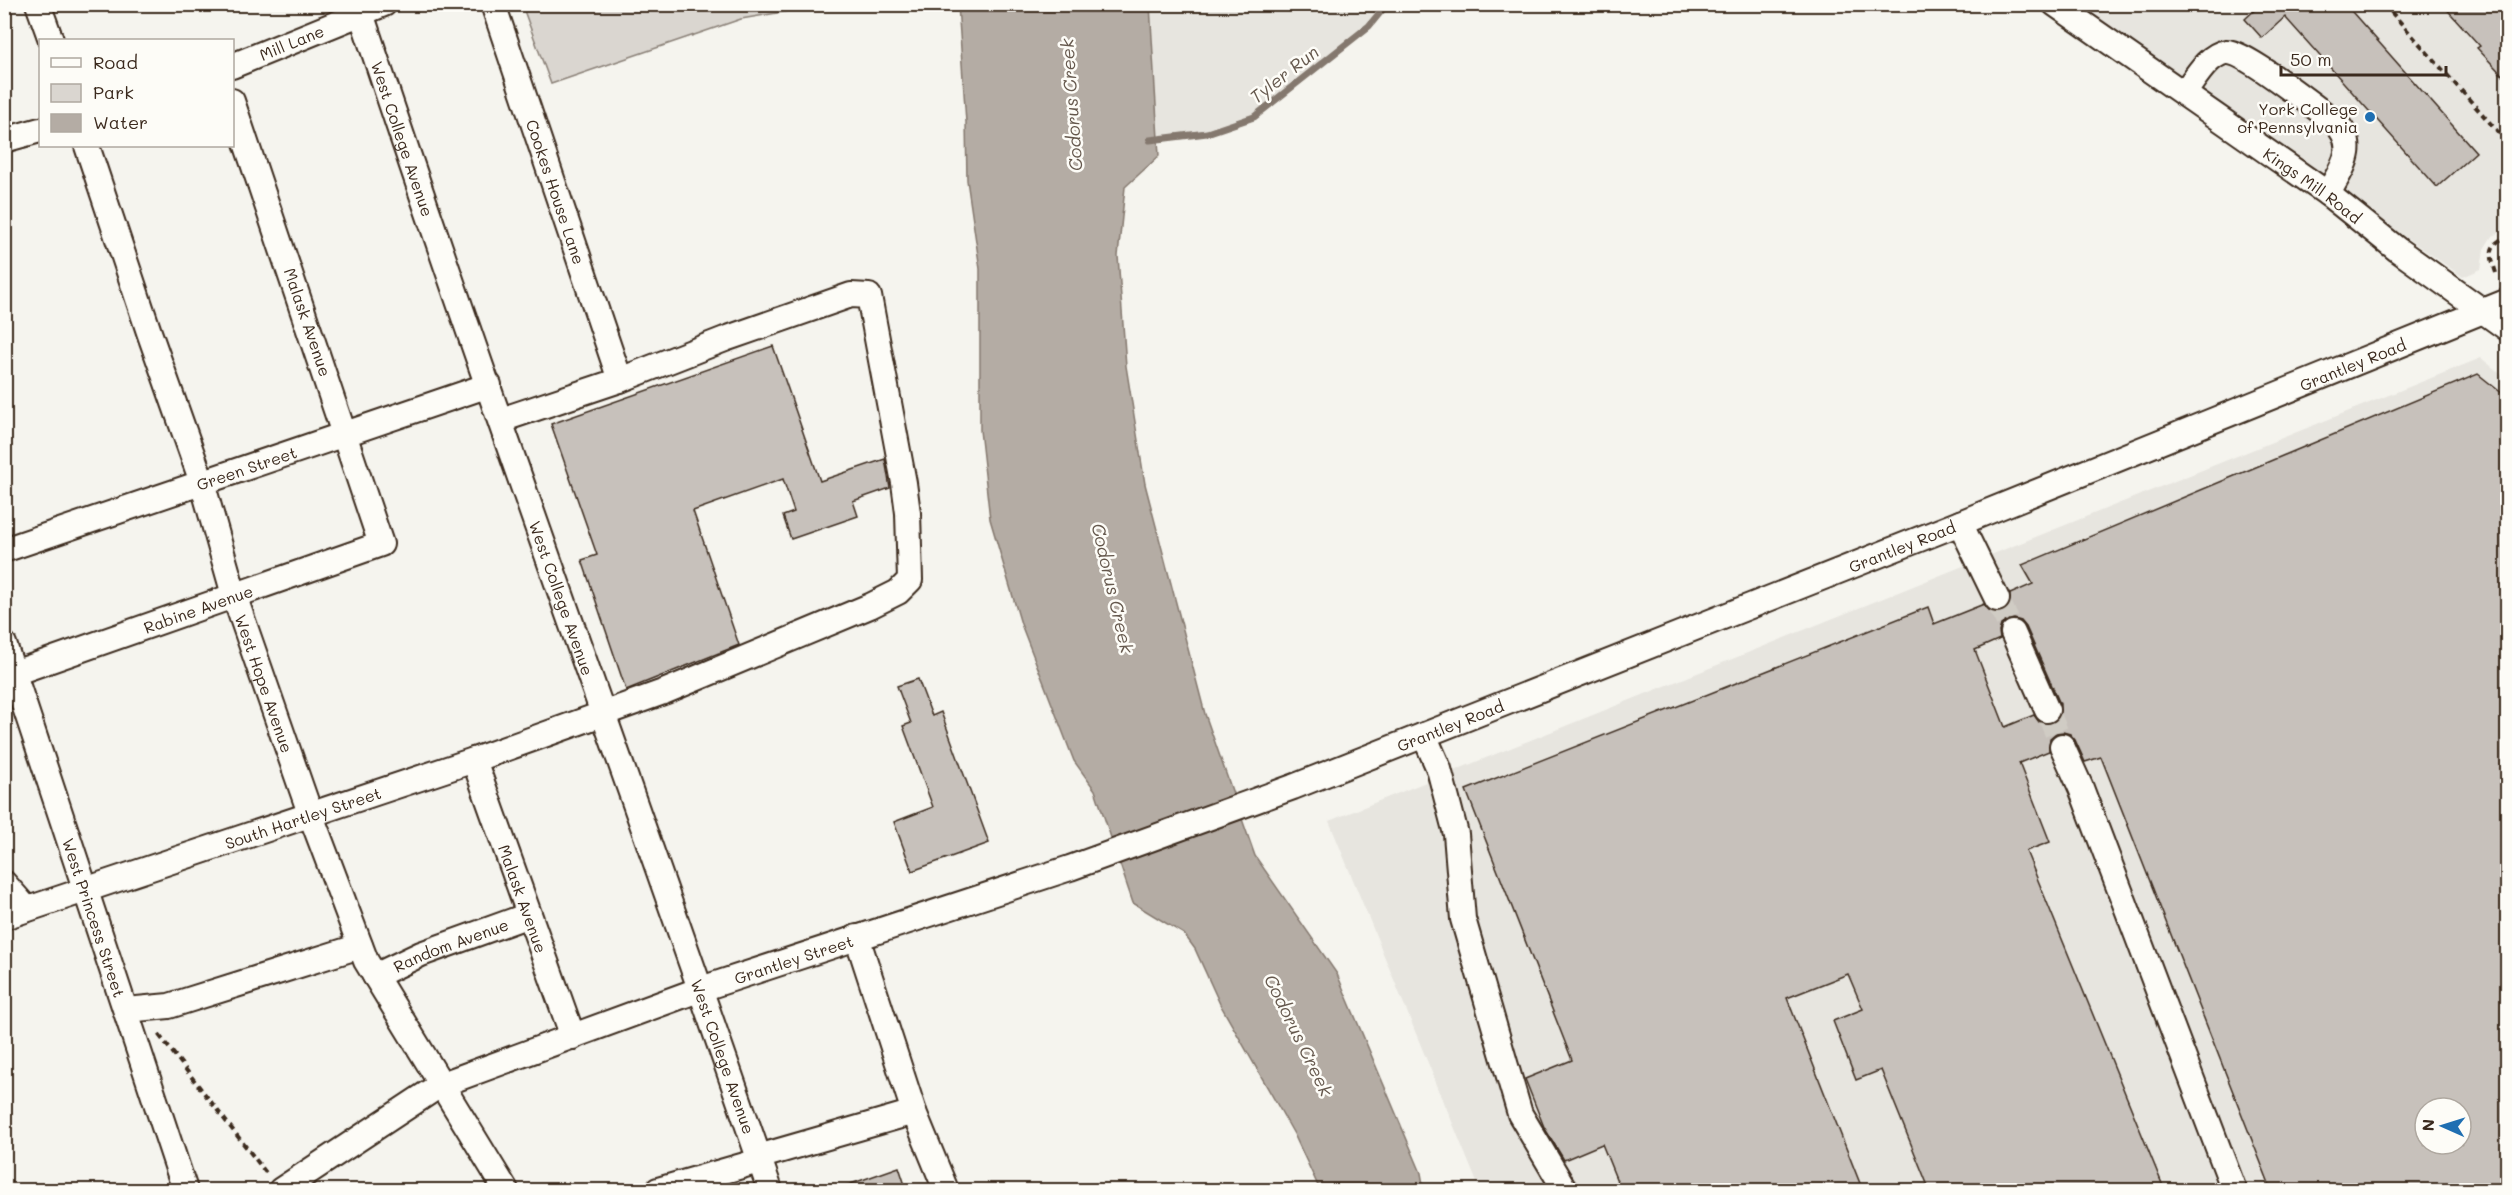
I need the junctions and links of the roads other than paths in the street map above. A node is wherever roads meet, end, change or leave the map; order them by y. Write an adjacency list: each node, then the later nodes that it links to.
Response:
1 (38, 4): 6 (street)
2 (384, 4): 5 (street, Mill Lane)
3 (493, 4): 17 (street, Cookes House Lane)
4 (2055, 4): 8 (street, Kings Mill Road)
5 (359, 9): 7 (street, Mill Lane); 18 (street, West College Avenue)
6 (51, 39)
7 (234, 65)
8 (2184, 93): 13 (street, Kings Mill Road); 13 (street)
9 (234, 107): 20 (street, Malask Avenue)
10 (39, 130): 11 (street)
11 (4, 140)
12 (87, 147): 21 (street, West Hope Avenue)
13 (2328, 194): 15 (street, Kings Mill Road)
14 (2508, 301): 15 (street, Grantley Road)
15 (2483, 311): 16 (street, Kings Mill Road); 22 (street, Grantley Road)
16 (2508, 329)
17 (620, 380): 19 (street); 31 (street, South Hartley Street)
18 (489, 386): 19 (street, West College Avenue); 20 (street, Green Street)
19 (501, 420): 31 (street, West College Avenue)
20 (345, 433): 21 (street, Green Street); 23 (street, Malask Avenue)
21 (202, 482): 24 (street, Green Street); 25 (street, West Hope Avenue)
22 (1960, 523): 26 (street); 32 (street, Grantley Road)
23 (381, 544): 25 (street, Rabine Avenue)
24 (4, 550)
25 (234, 595): 29 (street, Rabine Avenue); 36 (street, West Hope Avenue)
26 (1997, 599)
27 (2013, 633): 30 (street)
28 (4, 644): 29 (street, West Princess Street)
29 (14, 673): 38 (street, West Princess Street)
30 (2046, 710)
31 (601, 713): 34 (street, South Hartley Street); 44 (street, West College Avenue)
32 (1424, 735): 35 (street, Grantley Road); 56 (street)
33 (2062, 746): 57 (street)
34 (474, 760): 36 (street, South Hartley Street); 40 (street, Malask Avenue)
35 (1293, 787): 41 (street, Grantley Street)
36 (310, 813): 38 (street, South Hartley Street); 42 (street, West Hope Avenue)
37 (4, 884): 39 (street)
38 (87, 889): 39 (street, South Hartley Street); 45 (street, West Princess Street)
39 (16, 913)
40 (529, 915): 43 (street, Random Avenue); 46 (street, Malask Avenue)
41 (858, 937): 44 (street, Grantley Street); 48 (street)
42 (360, 946): 43 (street, West Hope Avenue); 45 (street)
43 (375, 975): 47 (street, West Hope Avenue)
44 (701, 989): 46 (street, Grantley Street); 49 (street, West College Avenue)
45 (132, 1009): 51 (street, West Princess Street)
46 (573, 1038): 47 (street, Grantley Street)
47 (440, 1085): 50 (street, Grantley Street); 52 (street, West Hope Avenue)
48 (914, 1112): 49 (street); 55 (street)
49 (759, 1159): 53 (street); 54 (street, West College Avenue)
50 (277, 1186)
51 (185, 1191)
52 (506, 1191)
53 (658, 1191)
54 (770, 1191)
55 (946, 1191)
56 (1565, 1191)
57 (2234, 1191)

